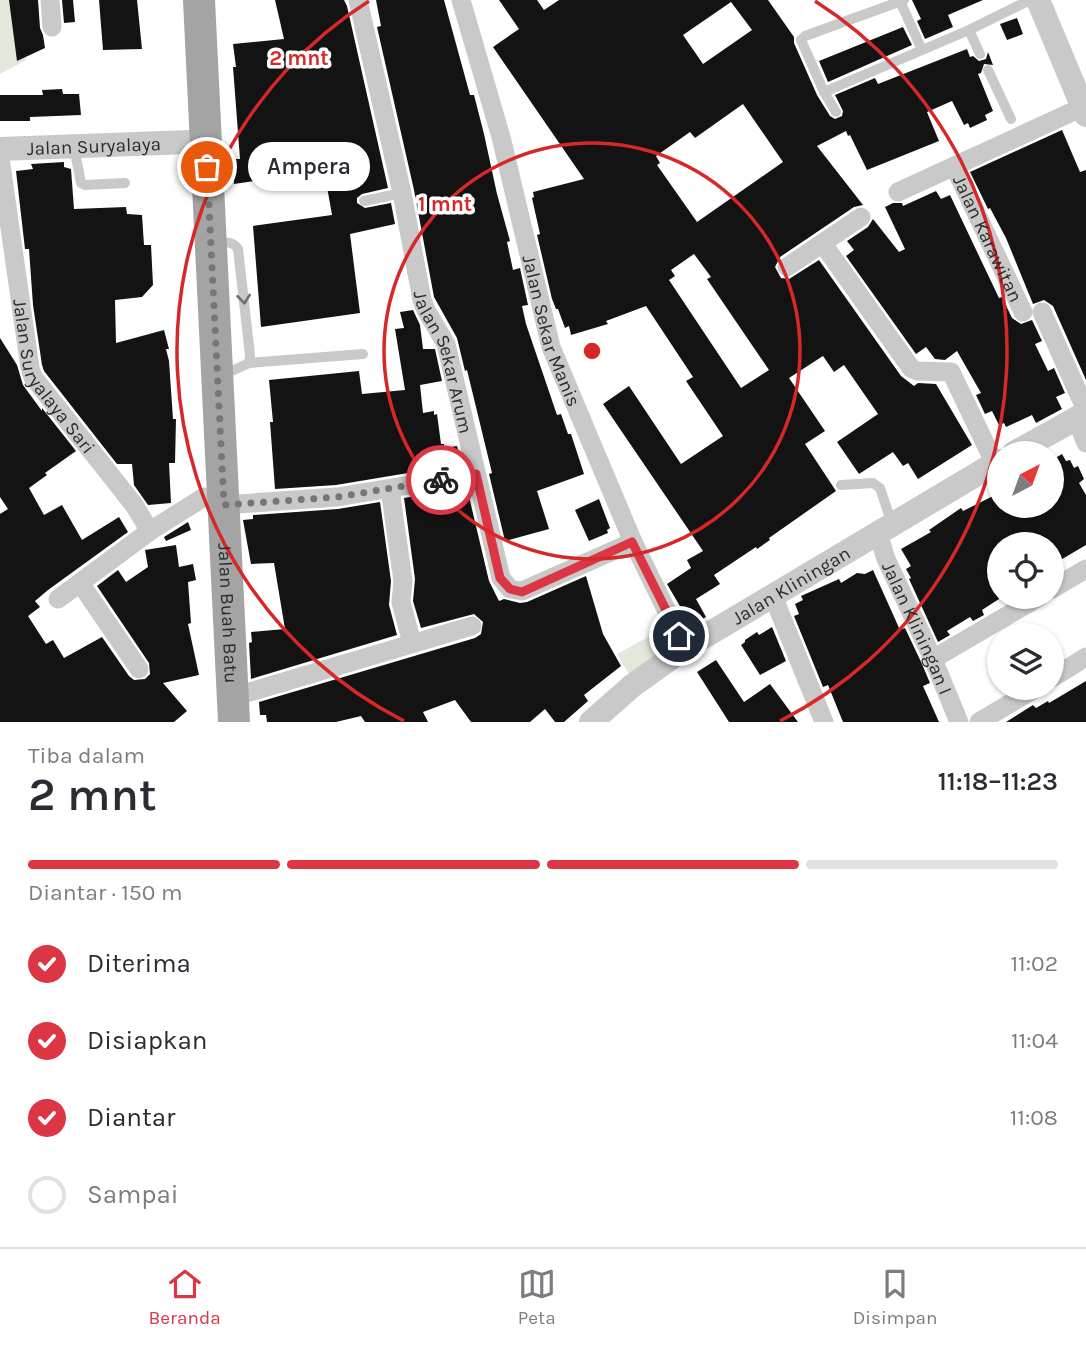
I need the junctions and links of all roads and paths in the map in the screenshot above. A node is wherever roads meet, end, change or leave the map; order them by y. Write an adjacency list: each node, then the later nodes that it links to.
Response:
1 (50, 0): 9 (street)
2 (183, 0): 18 (main road, Jalan Buah Batu)
3 (199, 0): 29 (main road, Jalan Buah Batu)
4 (358, 0): 25 (street, Jalan Sekar Arum)
5 (461, 0): 45 (street, Jalan Sekar Manis)
6 (1030, 0): 10 (lane)
7 (1038, 0): 15 (street, Jalan Karawitan)
8 (902, 1): 11 (lane); 14 (lane)
9 (52, 27)
10 (969, 30): 11 (lane); 12 (lane)
11 (922, 50): 14 (lane)
12 (981, 54)
13 (988, 70): 17 (lane)
14 (824, 92): 16 (lane)
15 (1085, 111): 22 (street, Jalan Karawitan)
16 (836, 112)
17 (1011, 119)
18 (189, 142): 19 (street, Jalan Suryalaya); 42 (main road, Jalan Buah Batu)
19 (74, 146): 20 (street, Jalan Suryalaya); 23 (lane)
20 (0, 149)
21 (0, 158): 44 (street, Jalan Suryalaya Sari)
22 (954, 166): 24 (street, Jalan Karawitan); 34 (street, Jalan Karawitan)
23 (125, 183)
24 (898, 192)
25 (402, 193): 26 (lane); 39 (street, Jalan Sekar Arum)
26 (364, 201)
27 (861, 218): 28 (street)
28 (823, 244): 30 (street); 35 (street)
29 (211, 245): 32 (lane, one-way to 32); 33 (main road, Jalan Buah Batu)
30 (787, 267)
31 (363, 354): 32 (lane)
32 (249, 363): 33 (lane)
33 (217, 378): 42 (main road, Jalan Buah Batu)
34 (1083, 414): 36 (street, Jalan Kliningan); 37 (street, Jalan Karawitan)
35 (992, 441)
36 (1035, 441)
37 (1086, 443)
38 (987, 468): 43 (street, Jalan Kliningan)
39 (476, 474): 41 (street); 45 (street, Jalan Sekar Arum)
40 (841, 485): 43 (lane)
41 (390, 489): 42 (street); 53 (street)
42 (214, 501): 44 (street); 60 (main road, Jalan Buah Batu)
43 (886, 528): 49 (street, Jalan Kliningan); 56 (street, Jalan Kliningan I)
44 (150, 531): 48 (street)
45 (632, 542): 54 (street, Jalan Sekar Manis)
46 (1086, 569): 47 (street)
47 (1064, 582)
48 (80, 583): 50 (street); 57 (street)
49 (773, 596): 54 (street, Jalan Kliningan); 62 (street)
50 (58, 599)
51 (1018, 609): 56 (street)
52 (471, 626): 53 (street)
53 (412, 643): 60 (street)
54 (685, 648): 61 (street, Jalan Kliningan)
55 (1086, 657): 58 (street)
56 (933, 659): 63 (street, Jalan Kliningan I)
57 (139, 669)
58 (1064, 671)
59 (1016, 700): 64 (street)
60 (229, 717)
61 (591, 722)
62 (824, 722)
63 (959, 722)
64 (979, 722)

